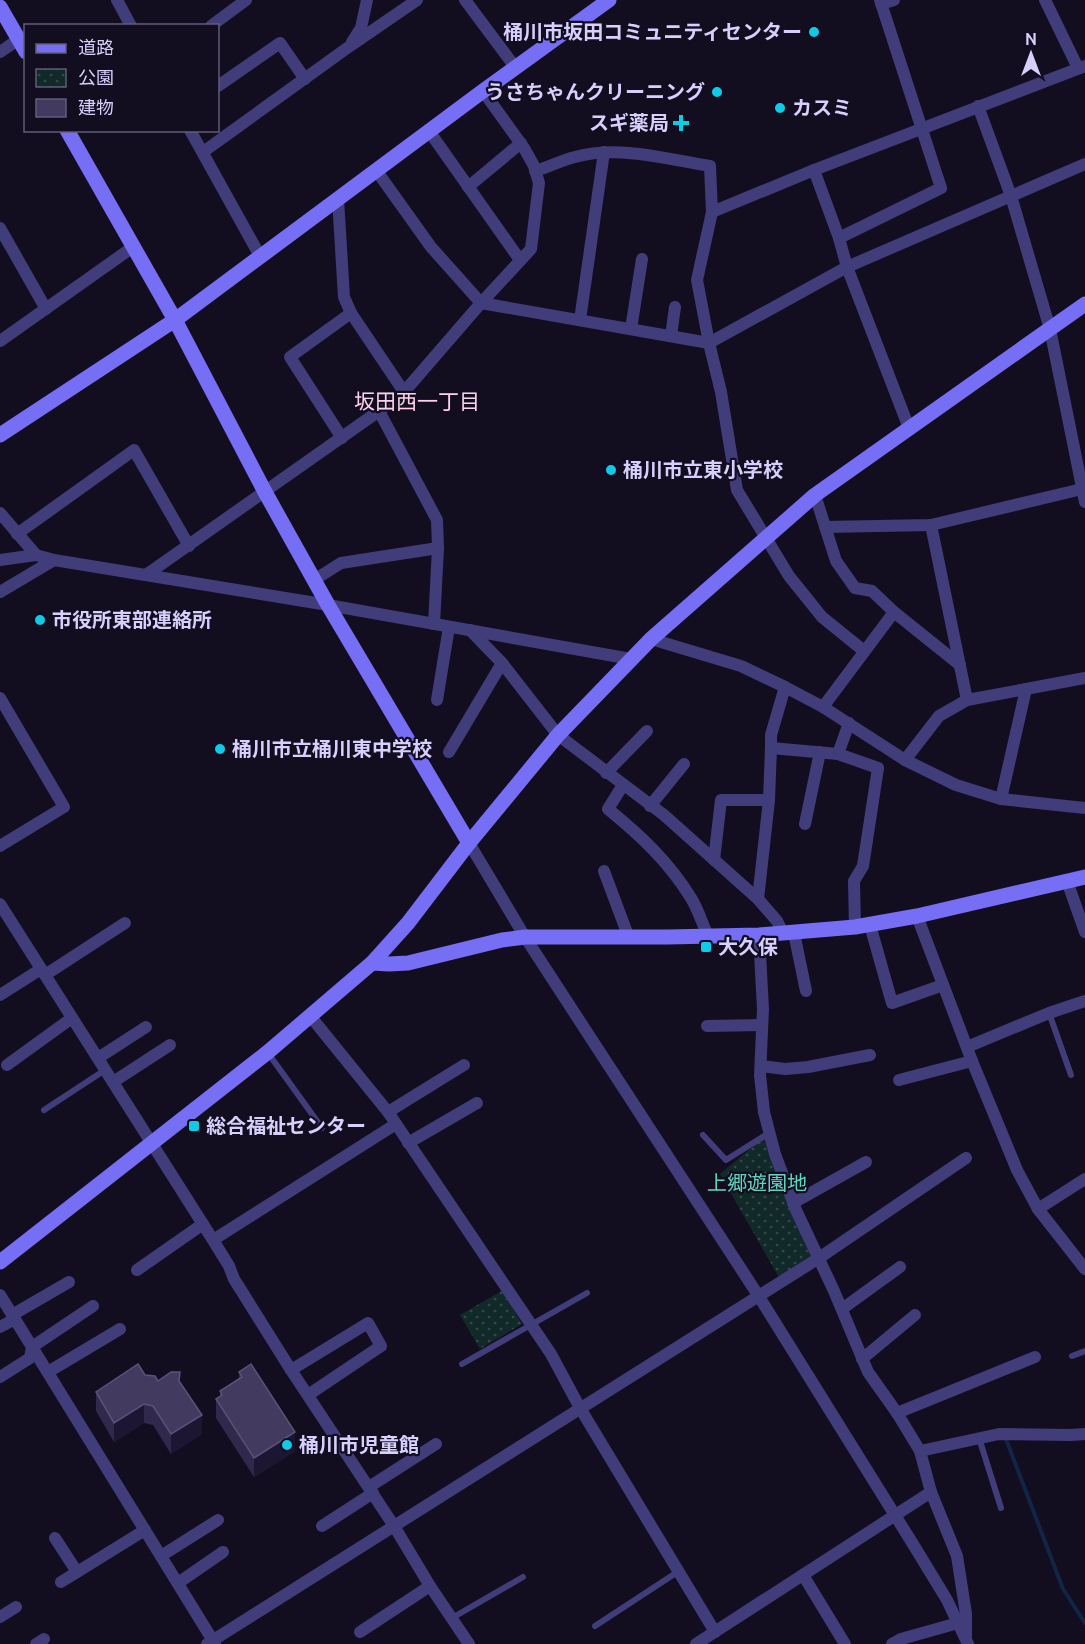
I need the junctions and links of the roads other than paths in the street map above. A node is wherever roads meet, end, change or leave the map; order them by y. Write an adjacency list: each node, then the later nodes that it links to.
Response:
1 (117, 0): 11 (street)
2 (246, 0): 12 (street)
3 (367, 0): 14 (street)
4 (417, 0): 14 (street)
5 (465, 0): 16 (street)
6 (609, 0): 16 (street)
7 (894, 0): 9 (street)
8 (1045, 0): 17 (street)
9 (881, 2): 22 (street)
10 (0, 7): 13 (street)
11 (130, 24)
12 (214, 24)
13 (22, 46): 15 (street)
14 (350, 46): 18 (street)
15 (0, 52)
16 (515, 67): 20 (street)
17 (1082, 67): 21 (street)
18 (305, 79): 19 (street); 27 (street)
19 (219, 85)
20 (483, 91): 23 (street); 26 (street)
21 (978, 106): 22 (street); 34 (street)
22 (922, 129): 31 (street); 38 (street)
23 (429, 131): 30 (street); 33 (street)
24 (68, 132): 39 (street)
25 (191, 132): 27 (street)
26 (521, 143): 32 (street); 33 (street)
27 (203, 152): 40 (street)
28 (604, 152): 32 (street); 36 (street); 50 (street)
29 (1085, 164): 34 (street)
30 (376, 170): 35 (street); 44 (street)
31 (814, 170): 36 (street); 38 (street)
32 (536, 171): 42 (street)
33 (468, 187): 42 (street)
34 (1011, 196): 43 (street); 52 (street)
35 (338, 198): 40 (street); 48 (street)
36 (712, 212): 55 (street)
37 (0, 228): 47 (street)
38 (839, 238): 43 (street)
39 (134, 247): 47 (street); 49 (street)
40 (260, 256): 49 (street)
41 (642, 259): 51 (street)
42 (520, 260): 44 (street)
43 (847, 267): 55 (street); 58 (street)
44 (481, 303): 50 (street); 56 (street)
45 (1085, 304): 52 (street)
46 (675, 307): 53 (street)
47 (46, 309): 54 (street)
48 (351, 313): 56 (street); 60 (street)
49 (175, 320): 59 (street); 63 (street)
50 (580, 320): 51 (street)
51 (630, 329): 53 (street)
52 (1050, 329): 58 (street); 61 (street)
53 (671, 336): 55 (street)
54 (0, 341)
55 (709, 343): 70 (street)
56 (404, 392): 57 (street)
57 (379, 411): 60 (street); 72 (street)
58 (909, 428): 64 (street)
59 (0, 435)
60 (342, 438): 63 (street)
61 (1081, 459): 62 (street)
62 (1082, 489): 65 (street); 67 (street)
63 (265, 492): 71 (street); 77 (street)
64 (815, 495): 68 (street); 70 (street)
65 (1085, 502)
66 (0, 513): 69 (street)
67 (932, 525): 68 (street); 88 (street)
68 (825, 527): 80 (street)
69 (17, 534): 71 (street); 73 (street)
70 (766, 537): 84 (street); 85 (street)
71 (189, 546): 76 (street)
72 (438, 548): 77 (street); 81 (street)
73 (36, 555): 74 (street); 75 (street)
74 (0, 560)
75 (54, 560): 76 (street); 78 (street)
76 (146, 574): 79 (street)
77 (314, 580): 79 (street)
78 (0, 592)
79 (328, 605): 81 (street); 112 (street)
80 (894, 612): 85 (street); 88 (street)
81 (434, 624): 82 (street)
82 (449, 627): 83 (street); 93 (street)
83 (470, 630): 86 (street); 87 (street)
84 (651, 639): 86 (street); 90 (street)
85 (864, 651): 95 (street)
86 (631, 659): 98 (street)
87 (502, 663): 98 (street); 100 (street)
88 (960, 665): 94 (street)
89 (1085, 678): 91 (street)
90 (785, 687): 95 (street); 99 (street)
91 (1026, 689): 94 (street); 107 (street)
92 (0, 698): 113 (street)
93 (437, 700)
94 (967, 700): 103 (street)
95 (824, 707): 96 (street)
96 (849, 723): 102 (street); 103 (street)
97 (647, 731): 105 (street)
98 (558, 735): 105 (street); 112 (street)
99 (771, 748): 101 (street); 108 (street)
100 (449, 752)
101 (820, 752): 102 (street); 111 (street)
102 (838, 754): 124 (street)
103 (905, 760): 107 (street)
104 (684, 764): 109 (street)
105 (606, 773): 106 (street)
106 (623, 785): 109 (street); 128 (street)
107 (1001, 799): 110 (street)
108 (769, 800): 114 (street); 118 (street)
109 (650, 806): 114 (street)
110 (1085, 808)
111 (806, 824)
112 (469, 843): 129 (street); 131 (street)
113 (0, 846)
114 (714, 860): 118 (street)
115 (604, 871): 130 (street)
116 (1085, 877): 117 (street)
117 (1067, 881): 120 (street); 125 (street)
118 (758, 899): 126 (street)
119 (0, 904): 121 (street)
120 (917, 916): 123 (street); 133 (street)
121 (4, 921): 132 (street)
122 (125, 923): 132 (street)
123 (870, 925): 124 (street); 133 (street)
124 (855, 927): 126 (street)
125 (1085, 932)
126 (788, 933): 127 (street); 134 (street)
127 (759, 935): 128 (street); 140 (street)
128 (708, 936): 130 (street)
129 (525, 937): 130 (street); 131 (street); 180 (street)
130 (629, 938)
131 (372, 963): 138 (street)
132 (43, 972): 135 (street); 139 (street)
133 (943, 985): 144 (street)
134 (806, 991)
135 (0, 995)
136 (1085, 1001): 137 (street)
137 (1049, 1013): 144 (street); 153 (lane)
138 (311, 1017): 145 (street); 158 (street)
139 (72, 1018): 147 (street); 149 (street)
140 (762, 1025): 141 (street); 151 (street)
141 (707, 1026)
142 (146, 1027): 147 (street)
143 (170, 1045): 155 (street)
144 (967, 1047): 148 (street)
145 (268, 1052): 160 (lane); 163 (street)
146 (870, 1055): 151 (street)
147 (98, 1058): 152 (street)
148 (972, 1061): 154 (street); 169 (street)
149 (7, 1065)
150 (464, 1065): 158 (street)
151 (761, 1066): 161 (street)
152 (105, 1070): 155 (street); 157 (lane)
153 (1071, 1075)
154 (899, 1080)
155 (113, 1082): 163 (street)
156 (477, 1103): 164 (street)
157 (44, 1110)
158 (388, 1112): 159 (street)
159 (396, 1124): 164 (street); 171 (street)
160 (322, 1128)
161 (769, 1133): 162 (lane); 168 (street)
162 (703, 1135)
163 (152, 1143): 170 (street); 173 (street)
164 (408, 1143): 185 (street)
165 (966, 1158): 172 (street)
166 (866, 1162): 168 (street)
167 (1083, 1184): 169 (street)
168 (793, 1203): 172 (street)
169 (1038, 1209): 175 (street)
170 (203, 1224): 171 (street); 176 (street)
171 (213, 1240): 194 (street)
172 (819, 1258): 180 (street); 182 (street)
173 (0, 1262)
174 (900, 1267): 182 (street)
175 (1085, 1269)
176 (137, 1270)
177 (69, 1282): 184 (street)
178 (587, 1293): 185 (lane)
179 (0, 1295): 184 (street)
180 (758, 1295): 198 (street); 207 (street)
181 (93, 1306): 188 (street)
182 (842, 1309): 192 (street)
183 (915, 1315): 192 (street)
184 (13, 1317): 186 (street); 188 (street)
185 (531, 1325): 193 (lane); 198 (street)
186 (0, 1328)
187 (120, 1329): 195 (street)
188 (32, 1347): 195 (street); 196 (street)
189 (1085, 1351): 190 (lane)
190 (1072, 1356)
191 (1035, 1357): 199 (street)
192 (862, 1359): 199 (street)
193 (462, 1364)
194 (291, 1370): 197 (street); 197 (street)
195 (48, 1372): 211 (street)
196 (0, 1377)
197 (308, 1395): 204 (street)
198 (580, 1408): 210 (street); 215 (street)
199 (897, 1413): 203 (street)
200 (1085, 1434): 201 (street)
201 (979, 1438): 203 (street); 206 (lane)
202 (436, 1444): 204 (street)
203 (920, 1451): 205 (street)
204 (371, 1490): 209 (street); 210 (street)
205 (931, 1492): 207 (street); 229 (street)
206 (1001, 1508)
207 (895, 1516): 217 (street); 225 (street)
208 (218, 1520): 214 (street)
209 (322, 1526)
210 (394, 1526): 221 (street); 230 (street)
211 (145, 1530): 214 (street); 216 (street)
212 (55, 1538): 216 (street)
213 (223, 1552): 220 (street)
214 (161, 1556): 220 (street)
215 (679, 1571): 226 (lane); 228 (street)
216 (77, 1572): 219 (street)
217 (803, 1575): 228 (street); 233 (street)
218 (523, 1577): 224 (lane)
219 (61, 1582)
220 (178, 1583): 230 (street)
221 (430, 1586): 224 (street); 227 (street)
222 (16, 1607): 223 (street)
223 (0, 1617)
224 (452, 1619): 231 (street)
225 (958, 1623): 229 (street); 234 (street)
226 (595, 1626)
227 (360, 1632)
228 (715, 1632): 232 (street)
229 (967, 1641)
230 (212, 1643)
231 (468, 1644)
232 (696, 1644)
233 (845, 1644)
234 (892, 1644)

